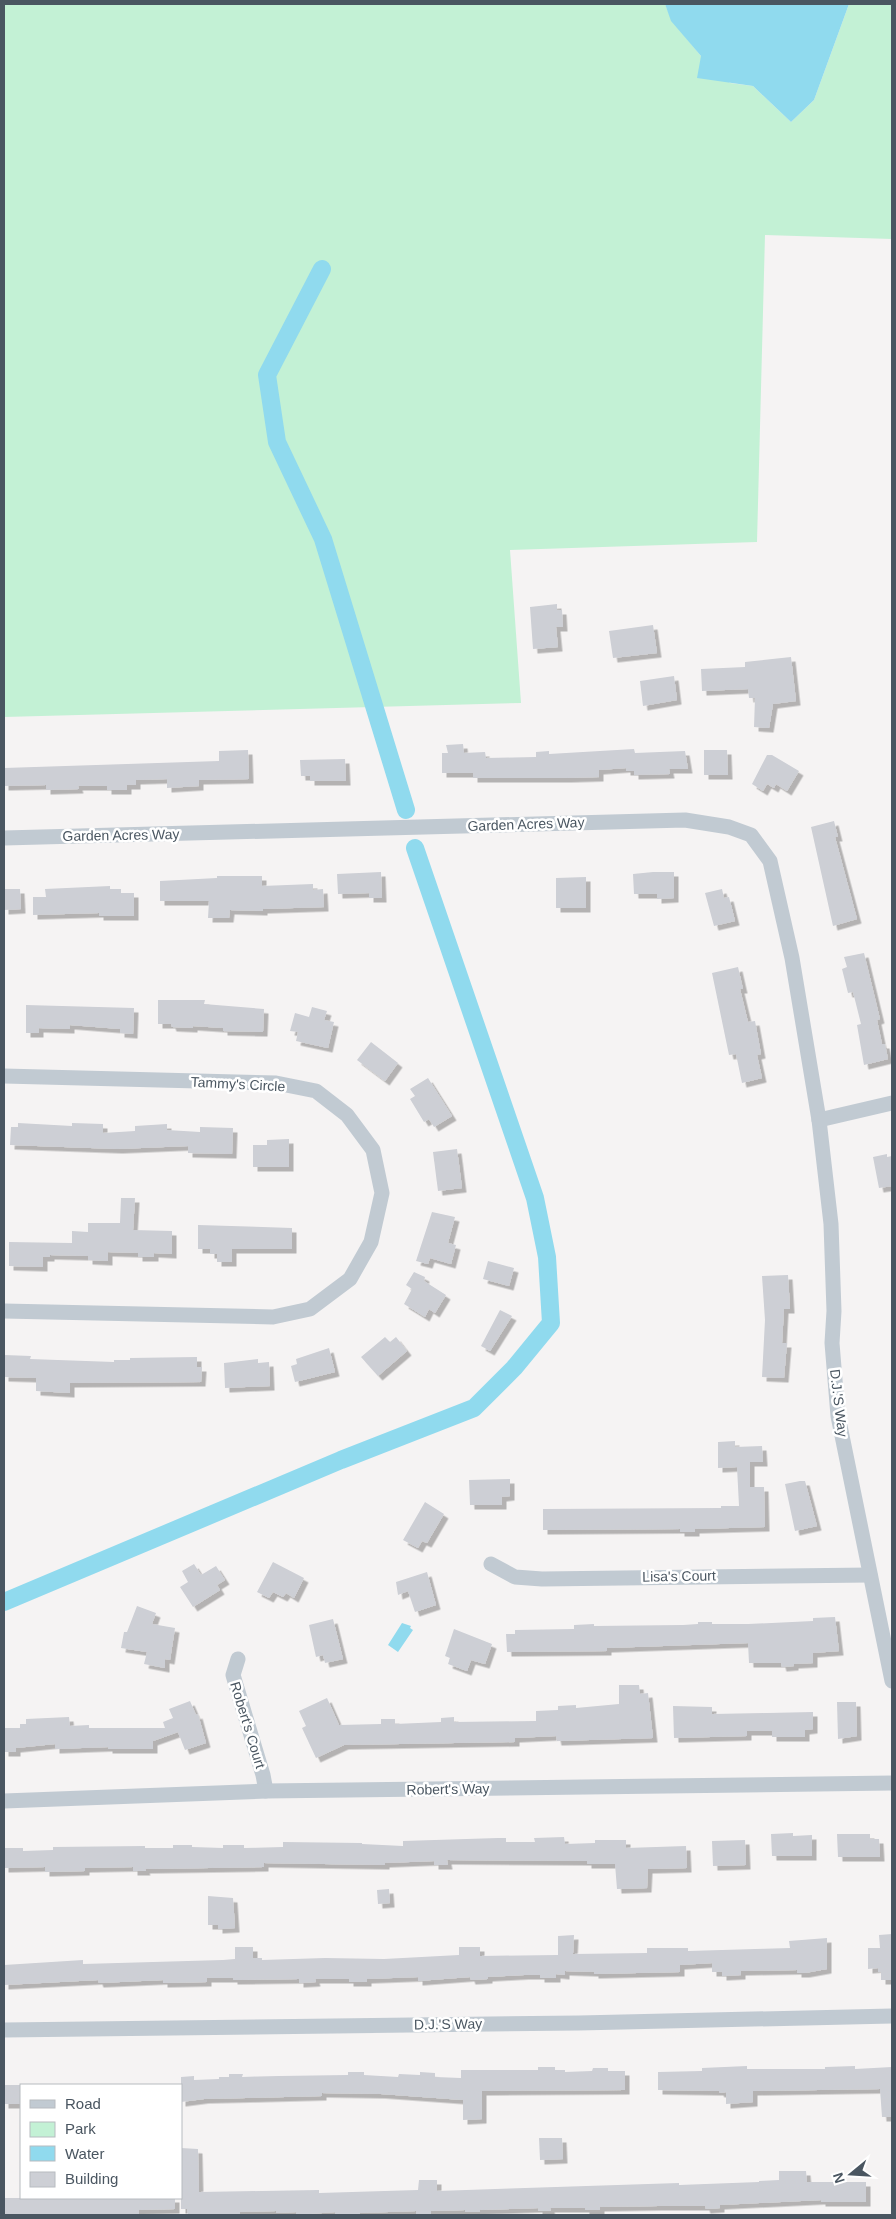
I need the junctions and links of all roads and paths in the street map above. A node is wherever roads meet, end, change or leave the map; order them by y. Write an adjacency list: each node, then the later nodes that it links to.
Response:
1 (4, 838): 4 (street, Garden Acres Way)
2 (4, 1076): 5 (street, Tammy's Circle)
3 (892, 1103): 4 (street)
4 (819, 1120): 7 (street, D.J.'S Way)
5 (4, 1311)
6 (491, 1564): 7 (street, Lisa's Court)
7 (870, 1575): 9 (street, D.J.'S Way)
8 (238, 1659): 11 (street, Robert's Court)
9 (892, 1681)
10 (892, 1783): 11 (street, Robert's Way)
11 (266, 1791): 12 (street, Robert's Way)
12 (4, 1801)
13 (892, 2016): 14 (street, D.J.'S Way)
14 (4, 2030)

